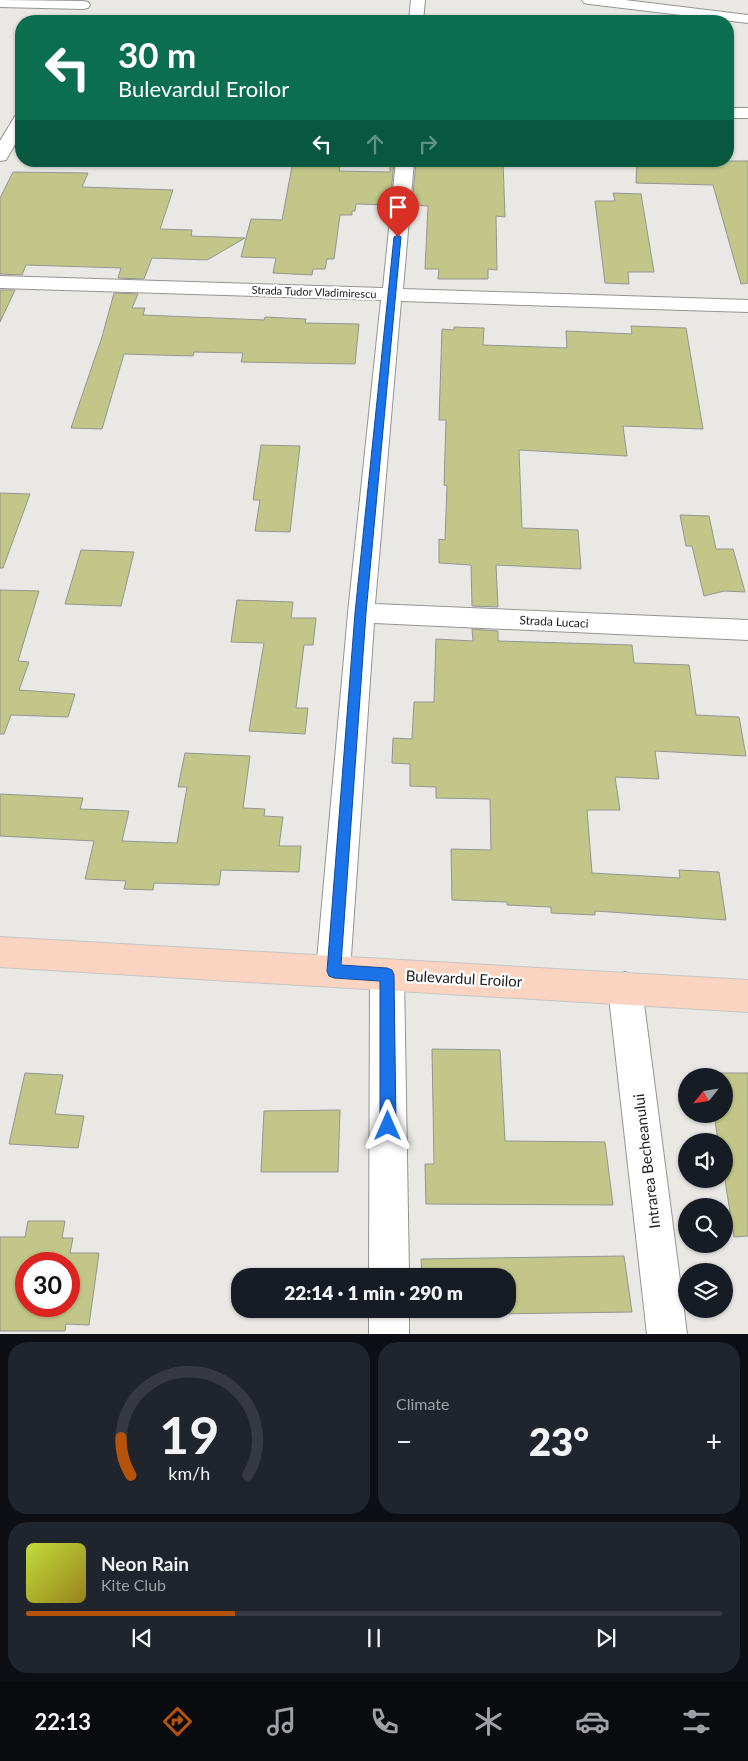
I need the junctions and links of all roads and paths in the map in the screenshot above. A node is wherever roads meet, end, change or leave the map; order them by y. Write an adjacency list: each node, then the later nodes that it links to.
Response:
1 (418, 0): 6 (street)
2 (589, 0): 7 (street)
3 (0, 3): 4 (street)
4 (84, 3): 5 (street)
5 (77, 15)
6 (417, 15)
7 (715, 15)
8 (734, 17): 9 (street)
9 (748, 19)
10 (734, 113): 11 (street)
11 (748, 113)
12 (2, 119): 13 (street)
13 (15, 120)
14 (15, 130): 15 (street)
15 (0, 156)
16 (404, 167): 18 (street)
17 (0, 282): 18 (street, Strada Tudor Vladimirescu)
18 (392, 294): 19 (street, Strada Tudor Vladimirescu); 20 (street)
19 (748, 306)
20 (361, 613): 21 (street, Strada Lucaci); 23 (street)
21 (748, 630)
22 (0, 952): 23 (main road, Bulevardul Eroilor)
23 (334, 971): 24 (main road, Bulevardul Eroilor)
24 (387, 975): 25 (main road, Bulevardul Eroilor); 27 (street)
25 (625, 988): 26 (main road, Bulevardul Eroilor); 30 (street, Intrarea Becheanului)
26 (748, 996)
27 (389, 1268)
28 (389, 1318): 29 (street)
29 (389, 1334)
30 (667, 1334)

